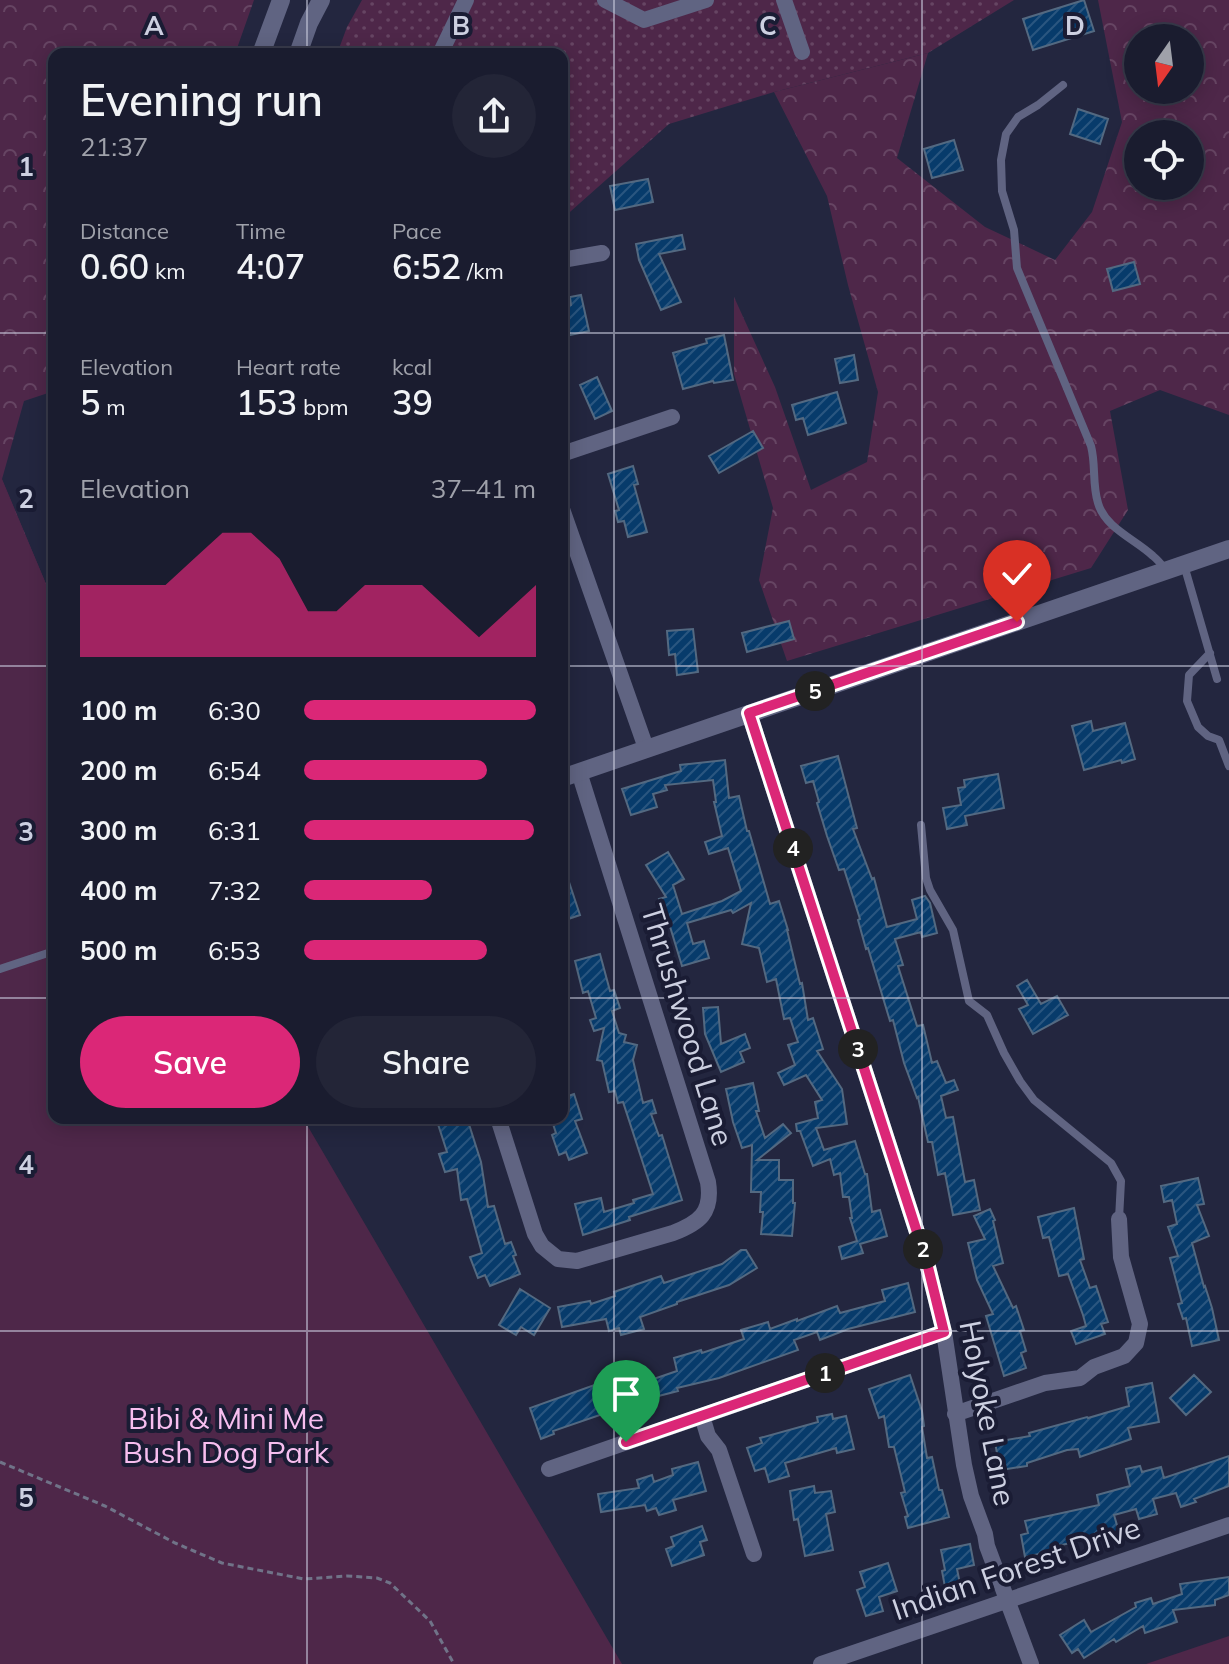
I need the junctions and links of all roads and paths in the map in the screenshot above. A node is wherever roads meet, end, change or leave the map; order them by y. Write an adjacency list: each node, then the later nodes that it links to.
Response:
1 (281, 0): 7 (street)
2 (321, 0): 8 (street)
3 (466, 0): 9 (street)
4 (605, 0): 5 (street)
5 (706, 0)
6 (784, 0): 10 (street)
7 (263, 48)
8 (300, 48)
9 (443, 48)
10 (802, 52)
11 (1063, 85): 18 (lane)
12 (602, 253): 13 (street)
13 (568, 259)
14 (672, 417): 15 (street)
15 (568, 452)
16 (568, 526): 22 (street)
17 (1229, 549): 18 (street)
18 (1175, 568): 19 (lane); 21 (street)
19 (1210, 653): 20 (lane); 23 (lane)
20 (1217, 679)
21 (749, 713): 22 (street); 32 (street, Holyoke Lane)
22 (646, 748): 24 (street)
23 (1229, 766)
24 (571, 775): 30 (street, Thrushwood Lane)
25 (921, 825): 31 (lane)
26 (48, 953): 28 (lane)
27 (0, 960): 28 (lane)
28 (13, 965): 29 (lane)
29 (0, 969)
30 (500, 1124)
31 (1119, 1219): 33 (street)
32 (944, 1332): 33 (street, Holyoke Lane); 34 (street)
33 (955, 1414): 39 (street, Holyoke Lane)
34 (702, 1416): 36 (street); 38 (street)
35 (0, 1462): 40 (path)
36 (549, 1469)
37 (1229, 1525): 39 (street, Indian Forest Drive)
38 (754, 1554)
39 (1008, 1600): 41 (street, Indian Forest Drive); 42 (street, Holyoke Lane)
40 (454, 1664)
41 (821, 1664)
42 (1031, 1664)

